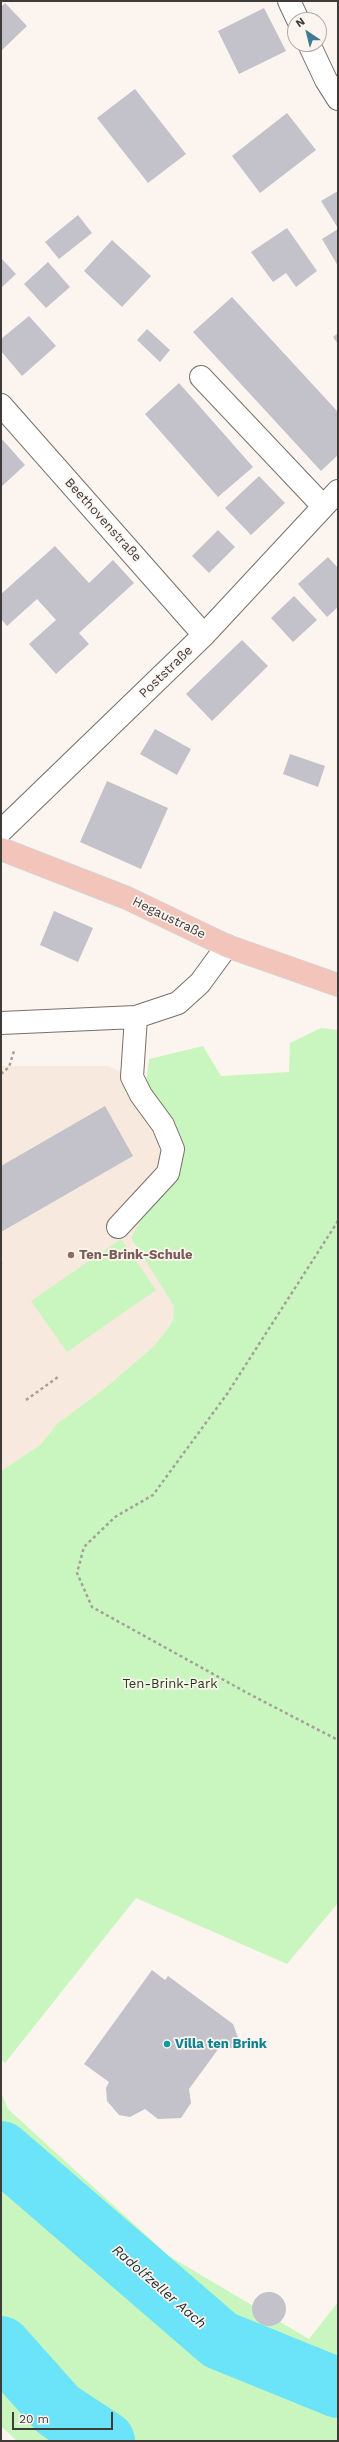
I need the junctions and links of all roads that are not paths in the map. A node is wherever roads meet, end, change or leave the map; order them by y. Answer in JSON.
{"nodes":[{"id":1,"x":289,"y":1,"type":"edge"},
{"id":2,"x":294,"y":12,"type":"edge"},
{"id":3,"x":313,"y":52,"type":"edge"},
{"id":4,"x":338,"y":99,"type":"edge"},
{"id":5,"x":201,"y":377,"type":"dead end"},
{"id":6,"x":1,"y":405,"type":"edge"},
{"id":7,"x":330,"y":498,"type":"edge"},
{"id":8,"x":204,"y":635,"type":"junction"},
{"id":9,"x":1,"y":831,"type":"edge"},
{"id":10,"x":1,"y":849,"type":"edge"},
{"id":11,"x":227,"y":946,"type":"junction"},
{"id":12,"x":338,"y":985,"type":"edge"},
{"id":13,"x":136,"y":1017,"type":"junction"},
{"id":14,"x":1,"y":1023,"type":"edge"},
{"id":15,"x":118,"y":1227,"type":"dead end"}],
"edges":[{"from":1,"to":2,"type":"street"},
{"from":3,"to":4,"type":"street"},
{"from":5,"to":7,"type":"street","name":"Poststraße"},
{"from":6,"to":8,"type":"street","name":"Beethovenstraße"},
{"from":7,"to":8,"type":"street","name":"Poststraße"},
{"from":8,"to":9,"type":"street","name":"Poststraße"},
{"from":10,"to":11,"type":"main road","name":"Hegaustraße"},
{"from":11,"to":12,"type":"main road","name":"Hegaustraße"},
{"from":11,"to":13,"type":"street"},
{"from":13,"to":14,"type":"street"},
{"from":13,"to":15,"type":"street"}]}
